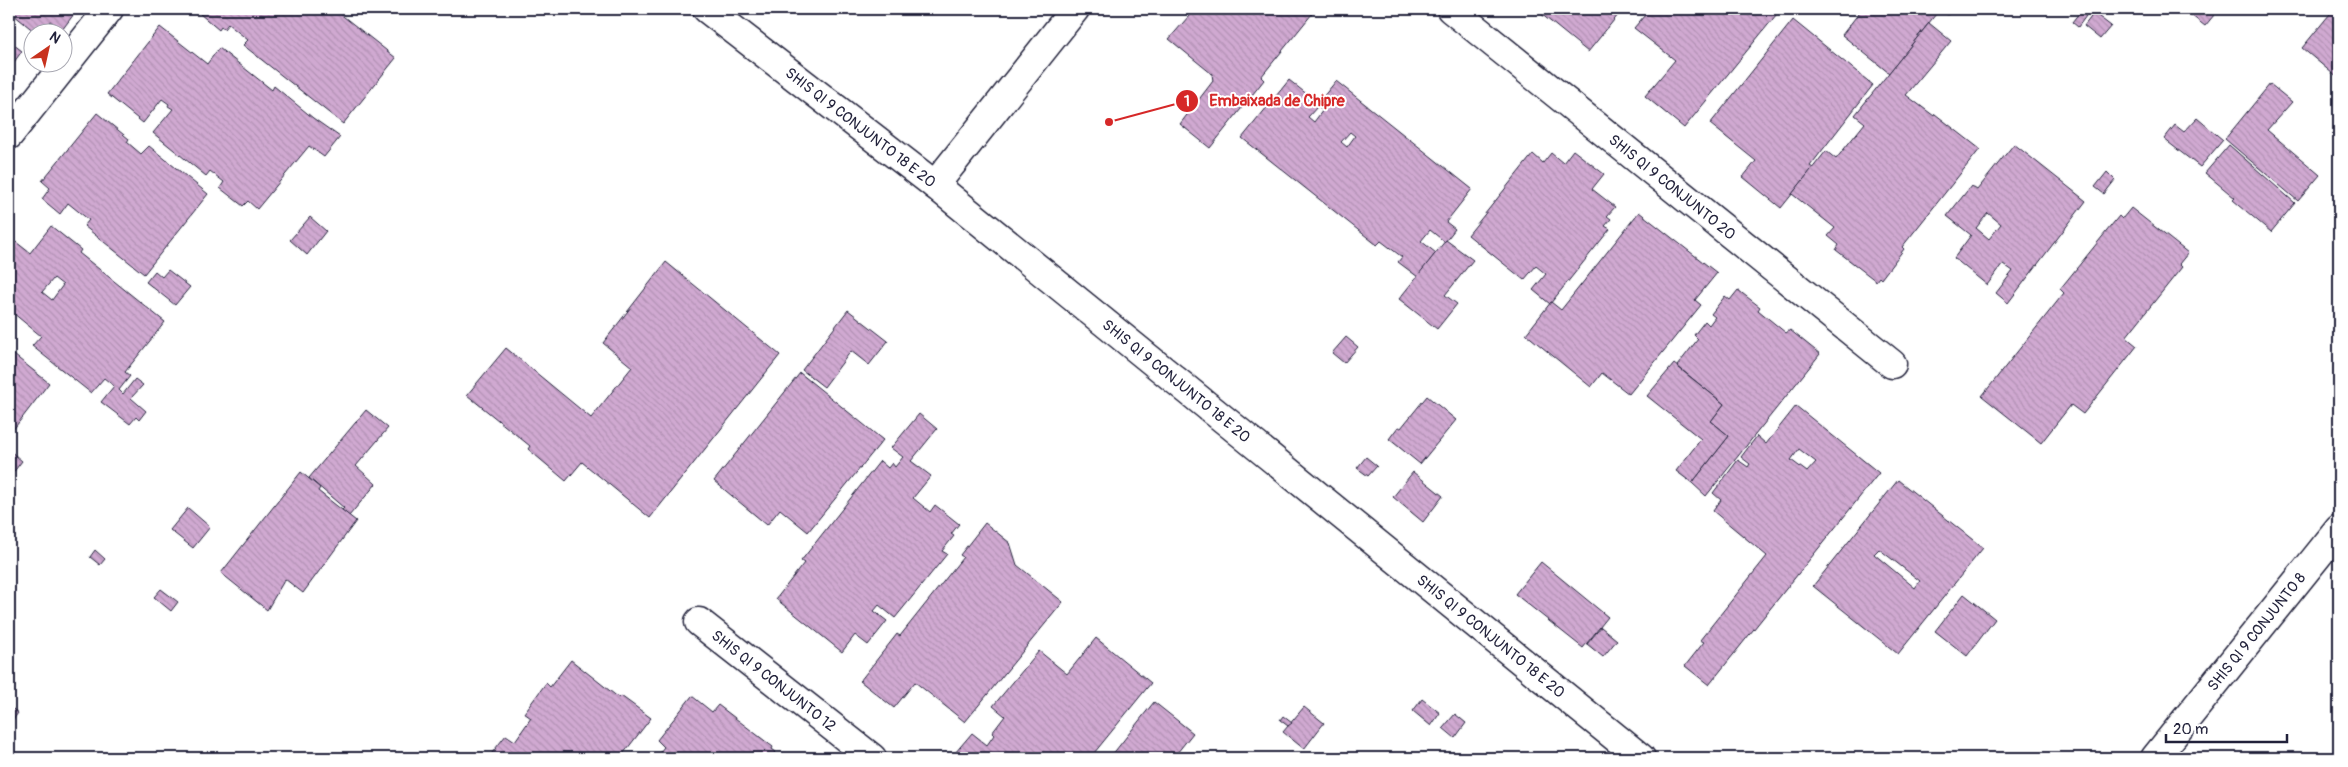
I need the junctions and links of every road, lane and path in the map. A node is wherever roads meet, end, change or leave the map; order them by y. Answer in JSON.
{"nodes":[{"id":1,"x":109,"y":9,"type":"edge"},
{"id":2,"x":707,"y":9,"type":"edge"},
{"id":3,"x":1075,"y":9,"type":"edge"},
{"id":4,"x":1451,"y":9,"type":"edge"},
{"id":5,"x":9,"y":135,"type":"edge"},
{"id":6,"x":935,"y":185,"type":"junction"},
{"id":7,"x":1892,"y":364,"type":"dead end"},
{"id":8,"x":2339,"y":529,"type":"edge"},
{"id":9,"x":699,"y":622,"type":"dead end"},
{"id":10,"x":872,"y":758,"type":"edge"},
{"id":11,"x":1641,"y":758,"type":"edge"},
{"id":12,"x":2155,"y":758,"type":"edge"}],
"edges":[{"from":1,"to":5,"type":"street"},
{"from":2,"to":6,"type":"street","name":"SHIS QI 9 CONJUNTO 18 E 20"},
{"from":3,"to":6,"type":"street"},
{"from":4,"to":7,"type":"street","name":"SHIS QI 9 CONJUNTO 20"},
{"from":6,"to":11,"type":"street","name":"SHIS QI 9 CONJUNTO 18 E 20"},
{"from":8,"to":12,"type":"street","name":"SHIS QI 9 CONJUNTO 8"},
{"from":9,"to":10,"type":"street","name":"SHIS QI 9 CONJUNTO 12"}]}
